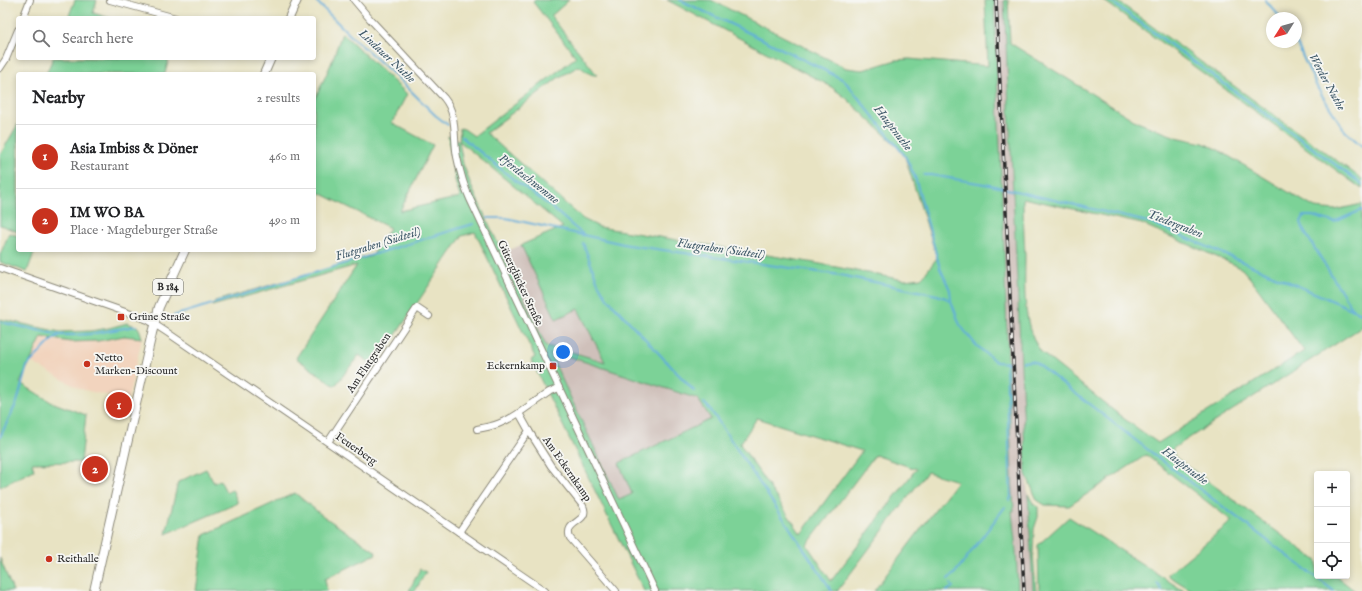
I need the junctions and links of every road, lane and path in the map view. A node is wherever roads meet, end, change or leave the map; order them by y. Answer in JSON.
{"nodes":[{"id":1,"x":30,"y":0,"type":"edge"},
{"id":2,"x":110,"y":0,"type":"edge"},
{"id":3,"x":297,"y":0,"type":"edge"},
{"id":4,"x":354,"y":0,"type":"edge"},
{"id":5,"x":24,"y":16,"type":"edge"},
{"id":6,"x":169,"y":16,"type":"edge"},
{"id":7,"x":290,"y":16,"type":"edge"},
{"id":8,"x":16,"y":35,"type":"edge"},
{"id":9,"x":270,"y":60,"type":"edge"},
{"id":10,"x":0,"y":68,"type":"edge"},
{"id":11,"x":265,"y":72,"type":"edge"},
{"id":12,"x":184,"y":252,"type":"edge"},
{"id":13,"x":0,"y":268,"type":"edge"},
{"id":14,"x":430,"y":316,"type":"dead end"},
{"id":15,"x":154,"y":325,"type":"junction"},
{"id":16,"x":558,"y":388,"type":"junction"},
{"id":17,"x":519,"y":413,"type":"junction"},
{"id":18,"x":477,"y":429,"type":"dead end"},
{"id":19,"x":529,"y":431,"type":"junction"},
{"id":20,"x":328,"y":442,"type":"junction"},
{"id":21,"x":459,"y":532,"type":"junction"},
{"id":22,"x":94,"y":591,"type":"edge"},
{"id":23,"x":545,"y":591,"type":"edge"},
{"id":24,"x":616,"y":591,"type":"edge"},
{"id":25,"x":655,"y":591,"type":"edge"}],
"edges":[{"from":1,"to":5,"type":"street"},
{"from":2,"to":6,"type":"street"},
{"from":3,"to":7,"type":"main road"},
{"from":4,"to":16,"type":"street","name":"Güterglücker Straße"},
{"from":8,"to":10,"type":"street"},
{"from":9,"to":11,"type":"main road"},
{"from":12,"to":15,"type":"main road","number":"B 184"},
{"from":13,"to":15,"type":"street"},
{"from":14,"to":20,"type":"street","name":"Am Flutgraben"},
{"from":15,"to":20,"type":"street","name":"Feuerberg"},
{"from":15,"to":22,"type":"main road","number":"B 184"},
{"from":16,"to":17,"type":"street"},
{"from":16,"to":25,"type":"street","name":"Güterglücker Straße"},
{"from":17,"to":18,"type":"street"},
{"from":17,"to":19,"type":"street","name":"Am Eckernkamp"},
{"from":19,"to":21,"type":"street","name":"Am Eckernkamp"},
{"from":19,"to":24,"type":"street","name":"Am Eckernkamp"},
{"from":20,"to":21,"type":"street","name":"Feuerberg"},
{"from":21,"to":23,"type":"street","name":"Feuerberg"}]}
